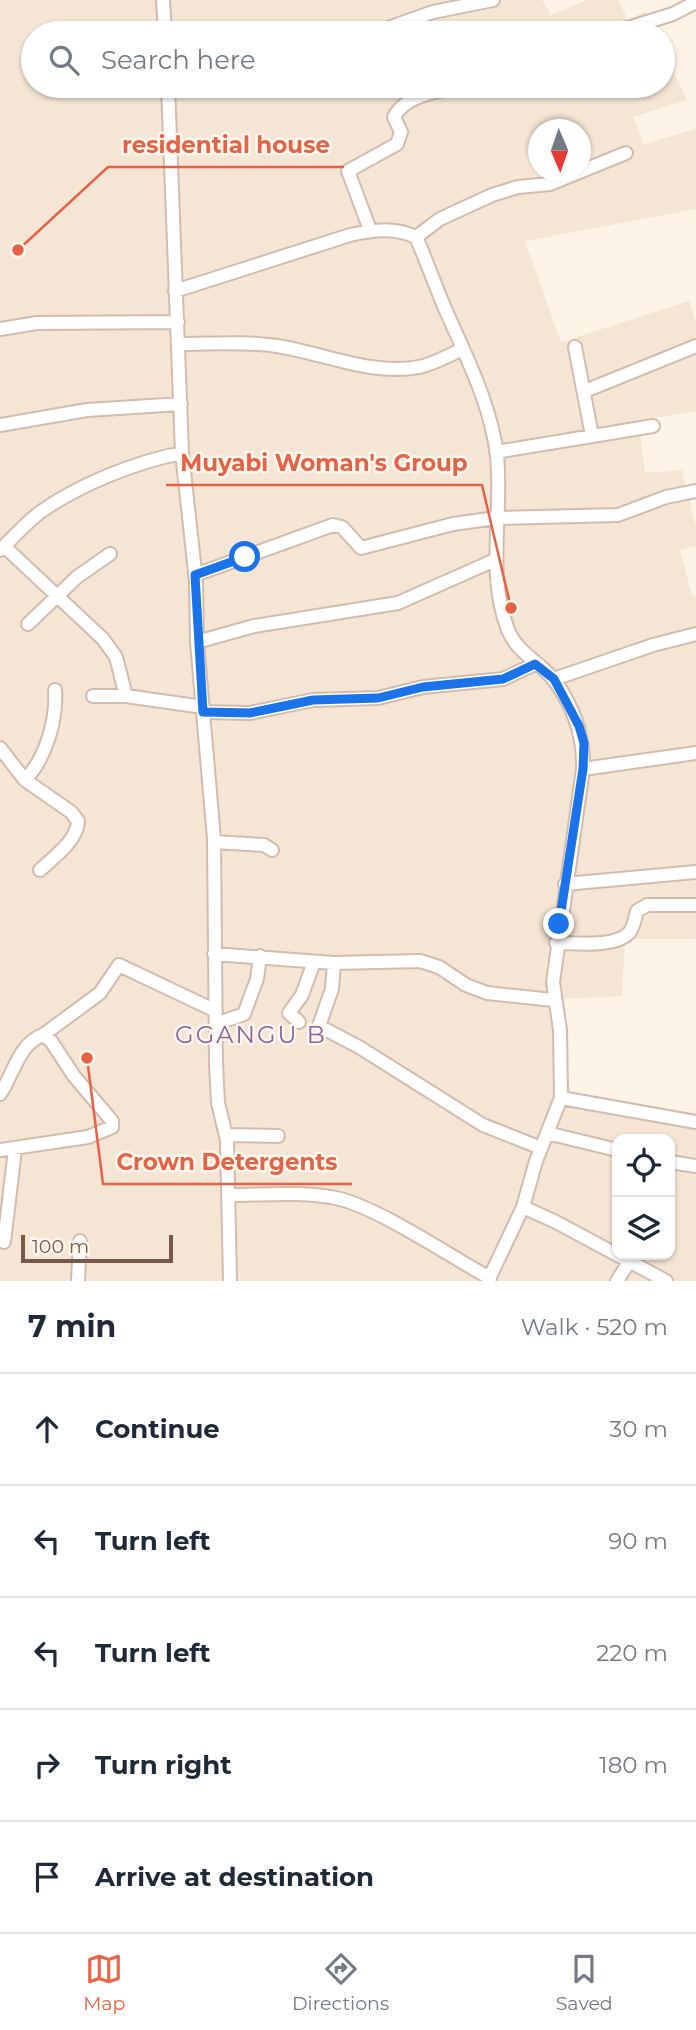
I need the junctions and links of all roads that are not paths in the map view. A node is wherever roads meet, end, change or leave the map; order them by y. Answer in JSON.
{"nodes":[{"id":1,"x":163,"y":0,"type":"edge"},
{"id":2,"x":493,"y":0,"type":"edge"},
{"id":3,"x":696,"y":2,"type":"edge"},
{"id":4,"x":164,"y":21,"type":"edge"},
{"id":5,"x":408,"y":21,"type":"edge"},
{"id":6,"x":651,"y":21,"type":"edge"},
{"id":7,"x":168,"y":98,"type":"edge"},
{"id":8,"x":419,"y":98,"type":"edge"},
{"id":9,"x":626,"y":153,"type":"dead end"},
{"id":10,"x":370,"y":230,"type":"junction"},
{"id":11,"x":415,"y":237,"type":"junction"},
{"id":12,"x":176,"y":291,"type":"junction"},
{"id":13,"x":178,"y":322,"type":"junction"},
{"id":14,"x":0,"y":329,"type":"edge"},
{"id":15,"x":180,"y":344,"type":"junction"},
{"id":16,"x":696,"y":346,"type":"edge"},
{"id":17,"x":575,"y":347,"type":"dead end"},
{"id":18,"x":463,"y":349,"type":"junction"},
{"id":19,"x":585,"y":391,"type":"junction"},
{"id":20,"x":181,"y":404,"type":"junction"},
{"id":21,"x":0,"y":425,"type":"edge"},
{"id":22,"x":653,"y":426,"type":"dead end"},
{"id":23,"x":592,"y":436,"type":"junction"},
{"id":24,"x":496,"y":452,"type":"junction"},
{"id":25,"x":183,"y":453,"type":"junction"},
{"id":26,"x":696,"y":491,"type":"edge"},
{"id":27,"x":496,"y":518,"type":"junction"},
{"id":28,"x":2,"y":548,"type":"edge"},
{"id":29,"x":110,"y":554,"type":"dead end"},
{"id":30,"x":495,"y":560,"type":"junction"},
{"id":31,"x":195,"y":575,"type":"junction"},
{"id":32,"x":59,"y":595,"type":"junction"},
{"id":33,"x":28,"y":624,"type":"dead end"},
{"id":34,"x":696,"y":634,"type":"edge"},
{"id":35,"x":197,"y":642,"type":"junction"},
{"id":36,"x":535,"y":664,"type":"junction"},
{"id":37,"x":554,"y":679,"type":"junction"},
{"id":38,"x":55,"y":690,"type":"dead end"},
{"id":39,"x":93,"y":696,"type":"dead end"},
{"id":40,"x":126,"y":696,"type":"junction"},
{"id":41,"x":203,"y":710,"type":"junction"},
{"id":42,"x":0,"y":748,"type":"edge"},
{"id":43,"x":696,"y":752,"type":"edge"},
{"id":44,"x":583,"y":769,"type":"junction"},
{"id":45,"x":25,"y":780,"type":"junction"},
{"id":46,"x":214,"y":842,"type":"junction"},
{"id":47,"x":271,"y":850,"type":"dead end"},
{"id":48,"x":40,"y":870,"type":"dead end"},
{"id":49,"x":696,"y":872,"type":"edge"},
{"id":50,"x":565,"y":884,"type":"junction"},
{"id":51,"x":696,"y":905,"type":"edge"},
{"id":52,"x":556,"y":943,"type":"junction"},
{"id":53,"x":214,"y":954,"type":"junction"},
{"id":54,"x":260,"y":956,"type":"junction"},
{"id":55,"x":314,"y":962,"type":"junction"},
{"id":56,"x":334,"y":963,"type":"junction"},
{"id":57,"x":554,"y":1000,"type":"junction"},
{"id":58,"x":216,"y":1017,"type":"junction"},
{"id":59,"x":299,"y":1022,"type":"dead end"},
{"id":60,"x":43,"y":1035,"type":"junction"},
{"id":61,"x":0,"y":1094,"type":"edge"},
{"id":62,"x":561,"y":1098,"type":"junction"},
{"id":63,"x":696,"y":1122,"type":"edge"},
{"id":64,"x":547,"y":1133,"type":"junction"},
{"id":65,"x":226,"y":1135,"type":"junction"},
{"id":66,"x":278,"y":1136,"type":"dead end"},
{"id":67,"x":541,"y":1148,"type":"junction"},
{"id":68,"x":612,"y":1149,"type":"edge"},
{"id":69,"x":0,"y":1150,"type":"edge"},
{"id":70,"x":15,"y":1150,"type":"junction"},
{"id":71,"x":675,"y":1163,"type":"edge"},
{"id":72,"x":696,"y":1166,"type":"edge"},
{"id":73,"x":228,"y":1195,"type":"junction"},
{"id":74,"x":523,"y":1207,"type":"junction"},
{"id":75,"x":80,"y":1241,"type":"dead end"},
{"id":76,"x":4,"y":1242,"type":"dead end"},
{"id":77,"x":629,"y":1262,"type":"junction"},
{"id":78,"x":489,"y":1280,"type":"edge"},
{"id":79,"x":78,"y":1281,"type":"edge"},
{"id":80,"x":230,"y":1281,"type":"edge"},
{"id":81,"x":617,"y":1281,"type":"edge"},
{"id":82,"x":666,"y":1281,"type":"edge"}],
"edges":[{"from":1,"to":4,"type":"street"},
{"from":2,"to":5,"type":"street"},
{"from":3,"to":6,"type":"street"},
{"from":7,"to":12,"type":"street"},
{"from":8,"to":10,"type":"street"},
{"from":9,"to":11,"type":"street"},
{"from":10,"to":11,"type":"street"},
{"from":10,"to":12,"type":"street"},
{"from":11,"to":18,"type":"street"},
{"from":12,"to":13,"type":"street"},
{"from":13,"to":14,"type":"street"},
{"from":13,"to":15,"type":"street"},
{"from":15,"to":18,"type":"street"},
{"from":15,"to":20,"type":"street"},
{"from":16,"to":19,"type":"street"},
{"from":17,"to":19,"type":"street"},
{"from":18,"to":24,"type":"street"},
{"from":19,"to":23,"type":"street"},
{"from":20,"to":21,"type":"street"},
{"from":20,"to":25,"type":"street"},
{"from":22,"to":23,"type":"street"},
{"from":23,"to":24,"type":"street"},
{"from":24,"to":27,"type":"street"},
{"from":25,"to":28,"type":"street"},
{"from":25,"to":31,"type":"street"},
{"from":26,"to":27,"type":"street"},
{"from":27,"to":30,"type":"street"},
{"from":27,"to":31,"type":"street"},
{"from":28,"to":32,"type":"street"},
{"from":29,"to":32,"type":"street"},
{"from":30,"to":35,"type":"street"},
{"from":30,"to":36,"type":"street"},
{"from":31,"to":35,"type":"street"},
{"from":32,"to":33,"type":"street"},
{"from":32,"to":40,"type":"street"},
{"from":34,"to":37,"type":"street"},
{"from":35,"to":41,"type":"street"},
{"from":36,"to":37,"type":"street"},
{"from":36,"to":41,"type":"street"},
{"from":37,"to":44,"type":"street"},
{"from":38,"to":45,"type":"street"},
{"from":39,"to":40,"type":"street"},
{"from":40,"to":41,"type":"street"},
{"from":41,"to":46,"type":"street"},
{"from":42,"to":45,"type":"street"},
{"from":43,"to":44,"type":"street"},
{"from":44,"to":50,"type":"street"},
{"from":45,"to":48,"type":"street"},
{"from":46,"to":47,"type":"street"},
{"from":46,"to":53,"type":"street"},
{"from":49,"to":50,"type":"street"},
{"from":50,"to":52,"type":"street"},
{"from":51,"to":52,"type":"street"},
{"from":52,"to":57,"type":"street"},
{"from":53,"to":54,"type":"street"},
{"from":53,"to":58,"type":"street"},
{"from":54,"to":55,"type":"street"},
{"from":54,"to":58,"type":"street"},
{"from":55,"to":56,"type":"street"},
{"from":55,"to":59,"type":"street"},
{"from":56,"to":57,"type":"street"},
{"from":56,"to":67,"type":"street"},
{"from":57,"to":62,"type":"street"},
{"from":58,"to":60,"type":"street"},
{"from":58,"to":65,"type":"street"},
{"from":60,"to":61,"type":"street"},
{"from":60,"to":70,"type":"street"},
{"from":62,"to":63,"type":"street"},
{"from":62,"to":64,"type":"street"},
{"from":64,"to":67,"type":"street"},
{"from":64,"to":68,"type":"street"},
{"from":65,"to":66,"type":"street"},
{"from":65,"to":73,"type":"street"},
{"from":67,"to":74,"type":"street"},
{"from":69,"to":70,"type":"street"},
{"from":70,"to":76,"type":"street"},
{"from":71,"to":72,"type":"street"},
{"from":73,"to":78,"type":"street"},
{"from":73,"to":80,"type":"street"},
{"from":74,"to":77,"type":"street"},
{"from":74,"to":78,"type":"street"},
{"from":75,"to":79,"type":"street"},
{"from":77,"to":81,"type":"street"},
{"from":77,"to":82,"type":"street"}]}
